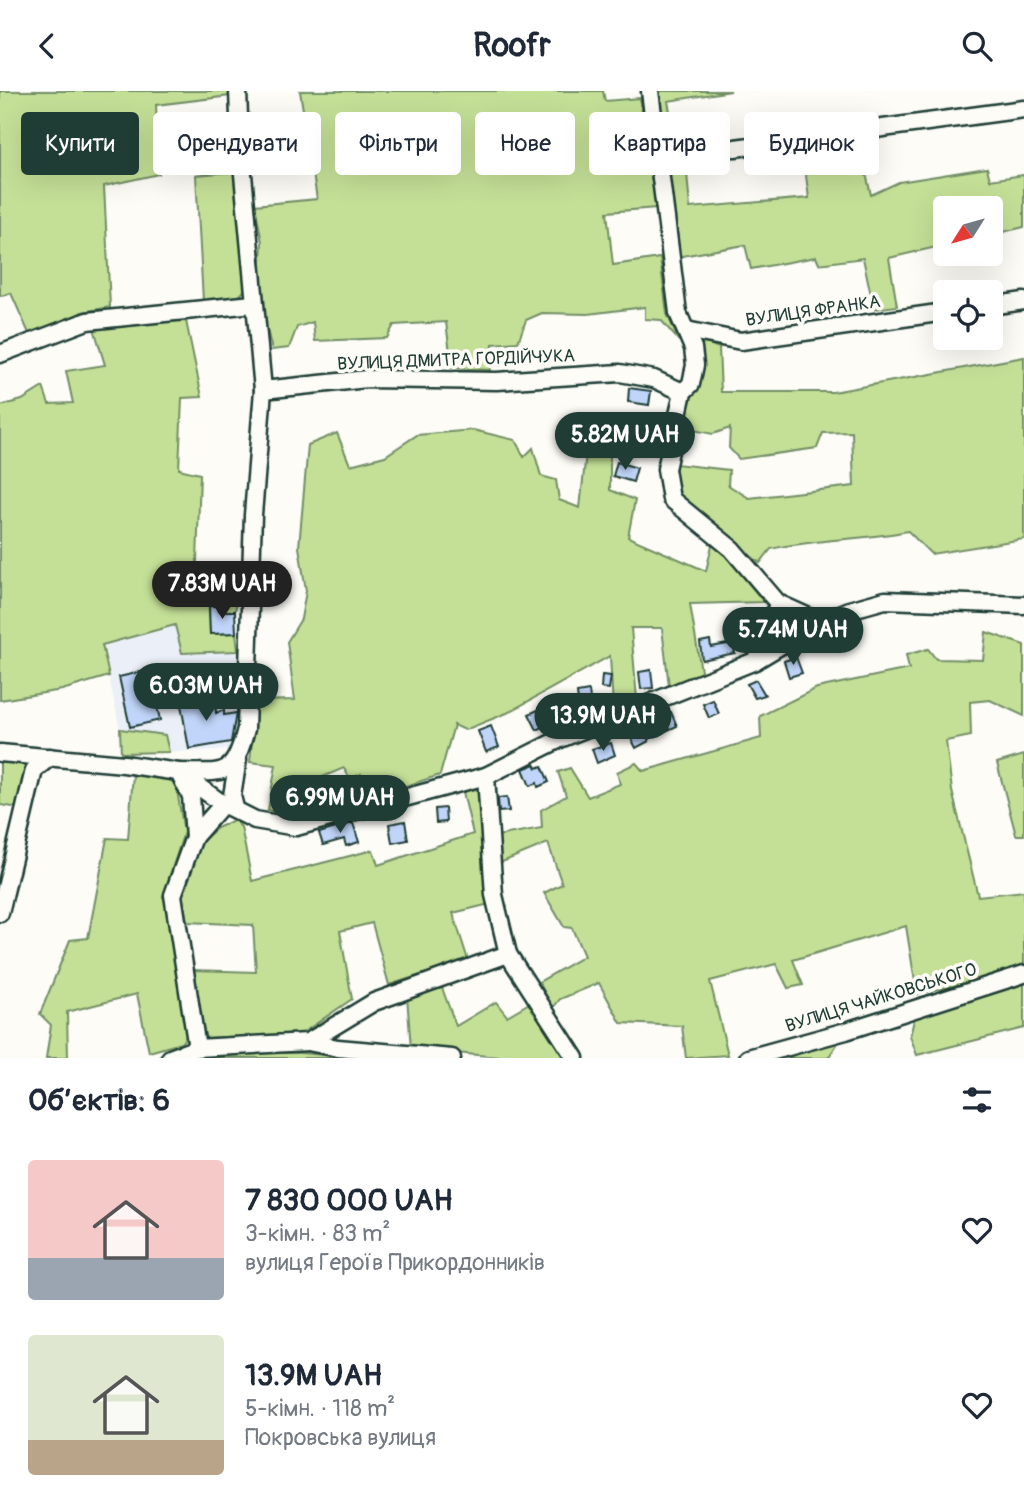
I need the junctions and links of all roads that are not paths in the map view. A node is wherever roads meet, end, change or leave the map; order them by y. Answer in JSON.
{"nodes":[{"id":1,"x":238,"y":91,"type":"edge"},
{"id":2,"x":650,"y":91,"type":"edge"},
{"id":3,"x":1024,"y":109,"type":"edge"},
{"id":4,"x":652,"y":112,"type":"edge"},
{"id":5,"x":730,"y":148,"type":"edge"},
{"id":6,"x":660,"y":175,"type":"edge"},
{"id":7,"x":1024,"y":301,"type":"edge"},
{"id":8,"x":253,"y":304,"type":"junction"},
{"id":9,"x":1003,"y":304,"type":"edge"},
{"id":10,"x":933,"y":314,"type":"edge"},
{"id":11,"x":686,"y":330,"type":"junction"},
{"id":12,"x":0,"y":355,"type":"edge"},
{"id":13,"x":263,"y":390,"type":"junction"},
{"id":14,"x":683,"y":392,"type":"junction"},
{"id":15,"x":778,"y":603,"type":"junction"},
{"id":16,"x":1024,"y":605,"type":"edge"},
{"id":17,"x":820,"y":622,"type":"junction"},
{"id":18,"x":755,"y":661,"type":"junction"},
{"id":19,"x":0,"y":754,"type":"edge"},
{"id":20,"x":51,"y":757,"type":"junction"},
{"id":21,"x":238,"y":759,"type":"junction"},
{"id":22,"x":178,"y":772,"type":"junction"},
{"id":23,"x":486,"y":776,"type":"junction"},
{"id":24,"x":229,"y":806,"type":"junction"},
{"id":25,"x":194,"y":837,"type":"junction"},
{"id":26,"x":0,"y":913,"type":"edge"},
{"id":27,"x":508,"y":954,"type":"junction"},
{"id":28,"x":1024,"y":974,"type":"edge"},
{"id":29,"x":309,"y":1041,"type":"junction"},
{"id":30,"x":197,"y":1048,"type":"junction"},
{"id":31,"x":170,"y":1058,"type":"edge"},
{"id":32,"x":452,"y":1058,"type":"edge"},
{"id":33,"x":575,"y":1058,"type":"edge"},
{"id":34,"x":748,"y":1058,"type":"edge"}],
"edges":[{"from":1,"to":8,"type":"street"},
{"from":2,"to":4,"type":"street"},
{"from":3,"to":5,"type":"street"},
{"from":6,"to":11,"type":"street"},
{"from":7,"to":9,"type":"street"},
{"from":8,"to":12,"type":"street"},
{"from":8,"to":13,"type":"street"},
{"from":10,"to":11,"type":"street","name":"ВУЛИЦЯ ФРАНКА"},
{"from":11,"to":14,"type":"street"},
{"from":13,"to":14,"type":"street","name":"ВУЛИЦЯ ДМИТРА ГОРДІЙЧУКА"},
{"from":13,"to":21,"type":"street"},
{"from":14,"to":15,"type":"street"},
{"from":15,"to":17,"type":"street"},
{"from":15,"to":18,"type":"street"},
{"from":16,"to":17,"type":"street"},
{"from":17,"to":18,"type":"street"},
{"from":18,"to":23,"type":"street"},
{"from":19,"to":20,"type":"street"},
{"from":20,"to":22,"type":"street"},
{"from":20,"to":26,"type":"street"},
{"from":21,"to":22,"type":"street"},
{"from":21,"to":24,"type":"street"},
{"from":22,"to":24,"type":"street"},
{"from":22,"to":25,"type":"street"},
{"from":23,"to":24,"type":"street"},
{"from":23,"to":27,"type":"street"},
{"from":24,"to":25,"type":"street"},
{"from":25,"to":30,"type":"street"},
{"from":27,"to":29,"type":"street"},
{"from":27,"to":33,"type":"street"},
{"from":28,"to":34,"type":"street","name":"ВУЛИЦЯ ЧАЙКОВСЬКОГО"},
{"from":29,"to":30,"type":"street"},
{"from":29,"to":32,"type":"street"},
{"from":30,"to":31,"type":"street"}]}
